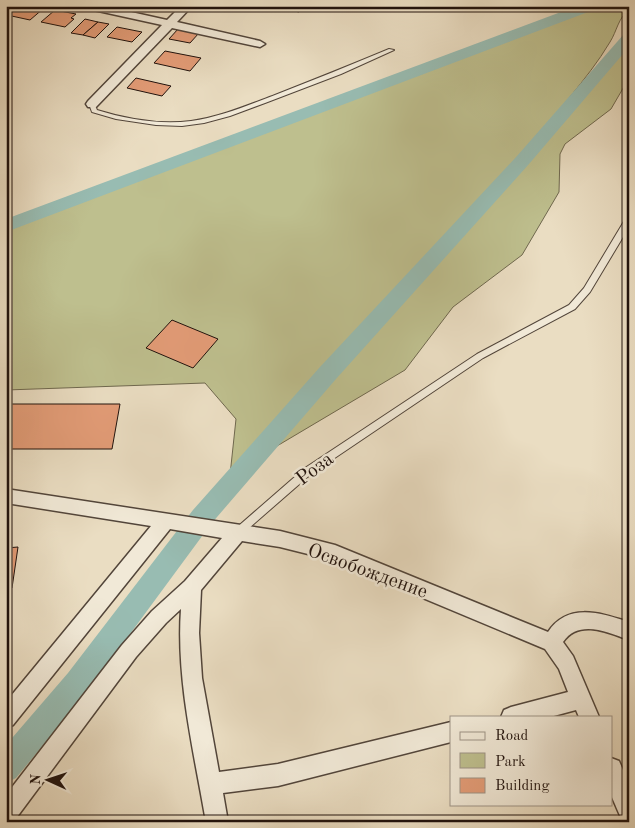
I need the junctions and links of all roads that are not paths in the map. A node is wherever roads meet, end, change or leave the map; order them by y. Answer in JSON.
{"nodes":[{"id":1,"x":89,"y":6,"type":"edge"},
{"id":2,"x":187,"y":6,"type":"edge"},
{"id":3,"x":170,"y":23,"type":"junction"},
{"id":4,"x":260,"y":44,"type":"dead end"},
{"id":5,"x":391,"y":50,"type":"dead end"},
{"id":6,"x":92,"y":104,"type":"joint"},
{"id":7,"x":629,"y":220,"type":"edge"},
{"id":8,"x":6,"y":496,"type":"edge"},
{"id":9,"x":165,"y":522,"type":"junction"},
{"id":10,"x":238,"y":532,"type":"junction"},
{"id":11,"x":192,"y":587,"type":"junction"},
{"id":12,"x":629,"y":631,"type":"edge"},
{"id":13,"x":552,"y":643,"type":"junction"},
{"id":14,"x":585,"y":708,"type":"edge"},
{"id":15,"x":519,"y":716,"type":"edge"},
{"id":16,"x":6,"y":718,"type":"edge"},
{"id":17,"x":450,"y":732,"type":"edge"},
{"id":18,"x":612,"y":771,"type":"edge"},
{"id":19,"x":210,"y":784,"type":"junction"},
{"id":20,"x":629,"y":810,"type":"edge"},
{"id":21,"x":6,"y":813,"type":"edge"},
{"id":22,"x":217,"y":822,"type":"edge"}],
"edges":[{"from":1,"to":3,"type":"street"},
{"from":2,"to":3,"type":"street"},
{"from":3,"to":4,"type":"street"},
{"from":3,"to":6,"type":"street"},
{"from":5,"to":6,"type":"lane"},
{"from":7,"to":10,"type":"lane","name":"Роза"},
{"from":8,"to":9,"type":"street","name":"Освобождение"},
{"from":9,"to":10,"type":"street","name":"Освобождение"},
{"from":9,"to":16,"type":"street"},
{"from":10,"to":11,"type":"street","name":"Роза"},
{"from":10,"to":13,"type":"street","name":"Освобождение"},
{"from":11,"to":19,"type":"street"},
{"from":11,"to":21,"type":"street","name":"Роза"},
{"from":12,"to":13,"type":"street"},
{"from":13,"to":14,"type":"street"},
{"from":14,"to":15,"type":"street"},
{"from":17,"to":19,"type":"street"},
{"from":18,"to":20,"type":"street"},
{"from":19,"to":22,"type":"street"}]}
